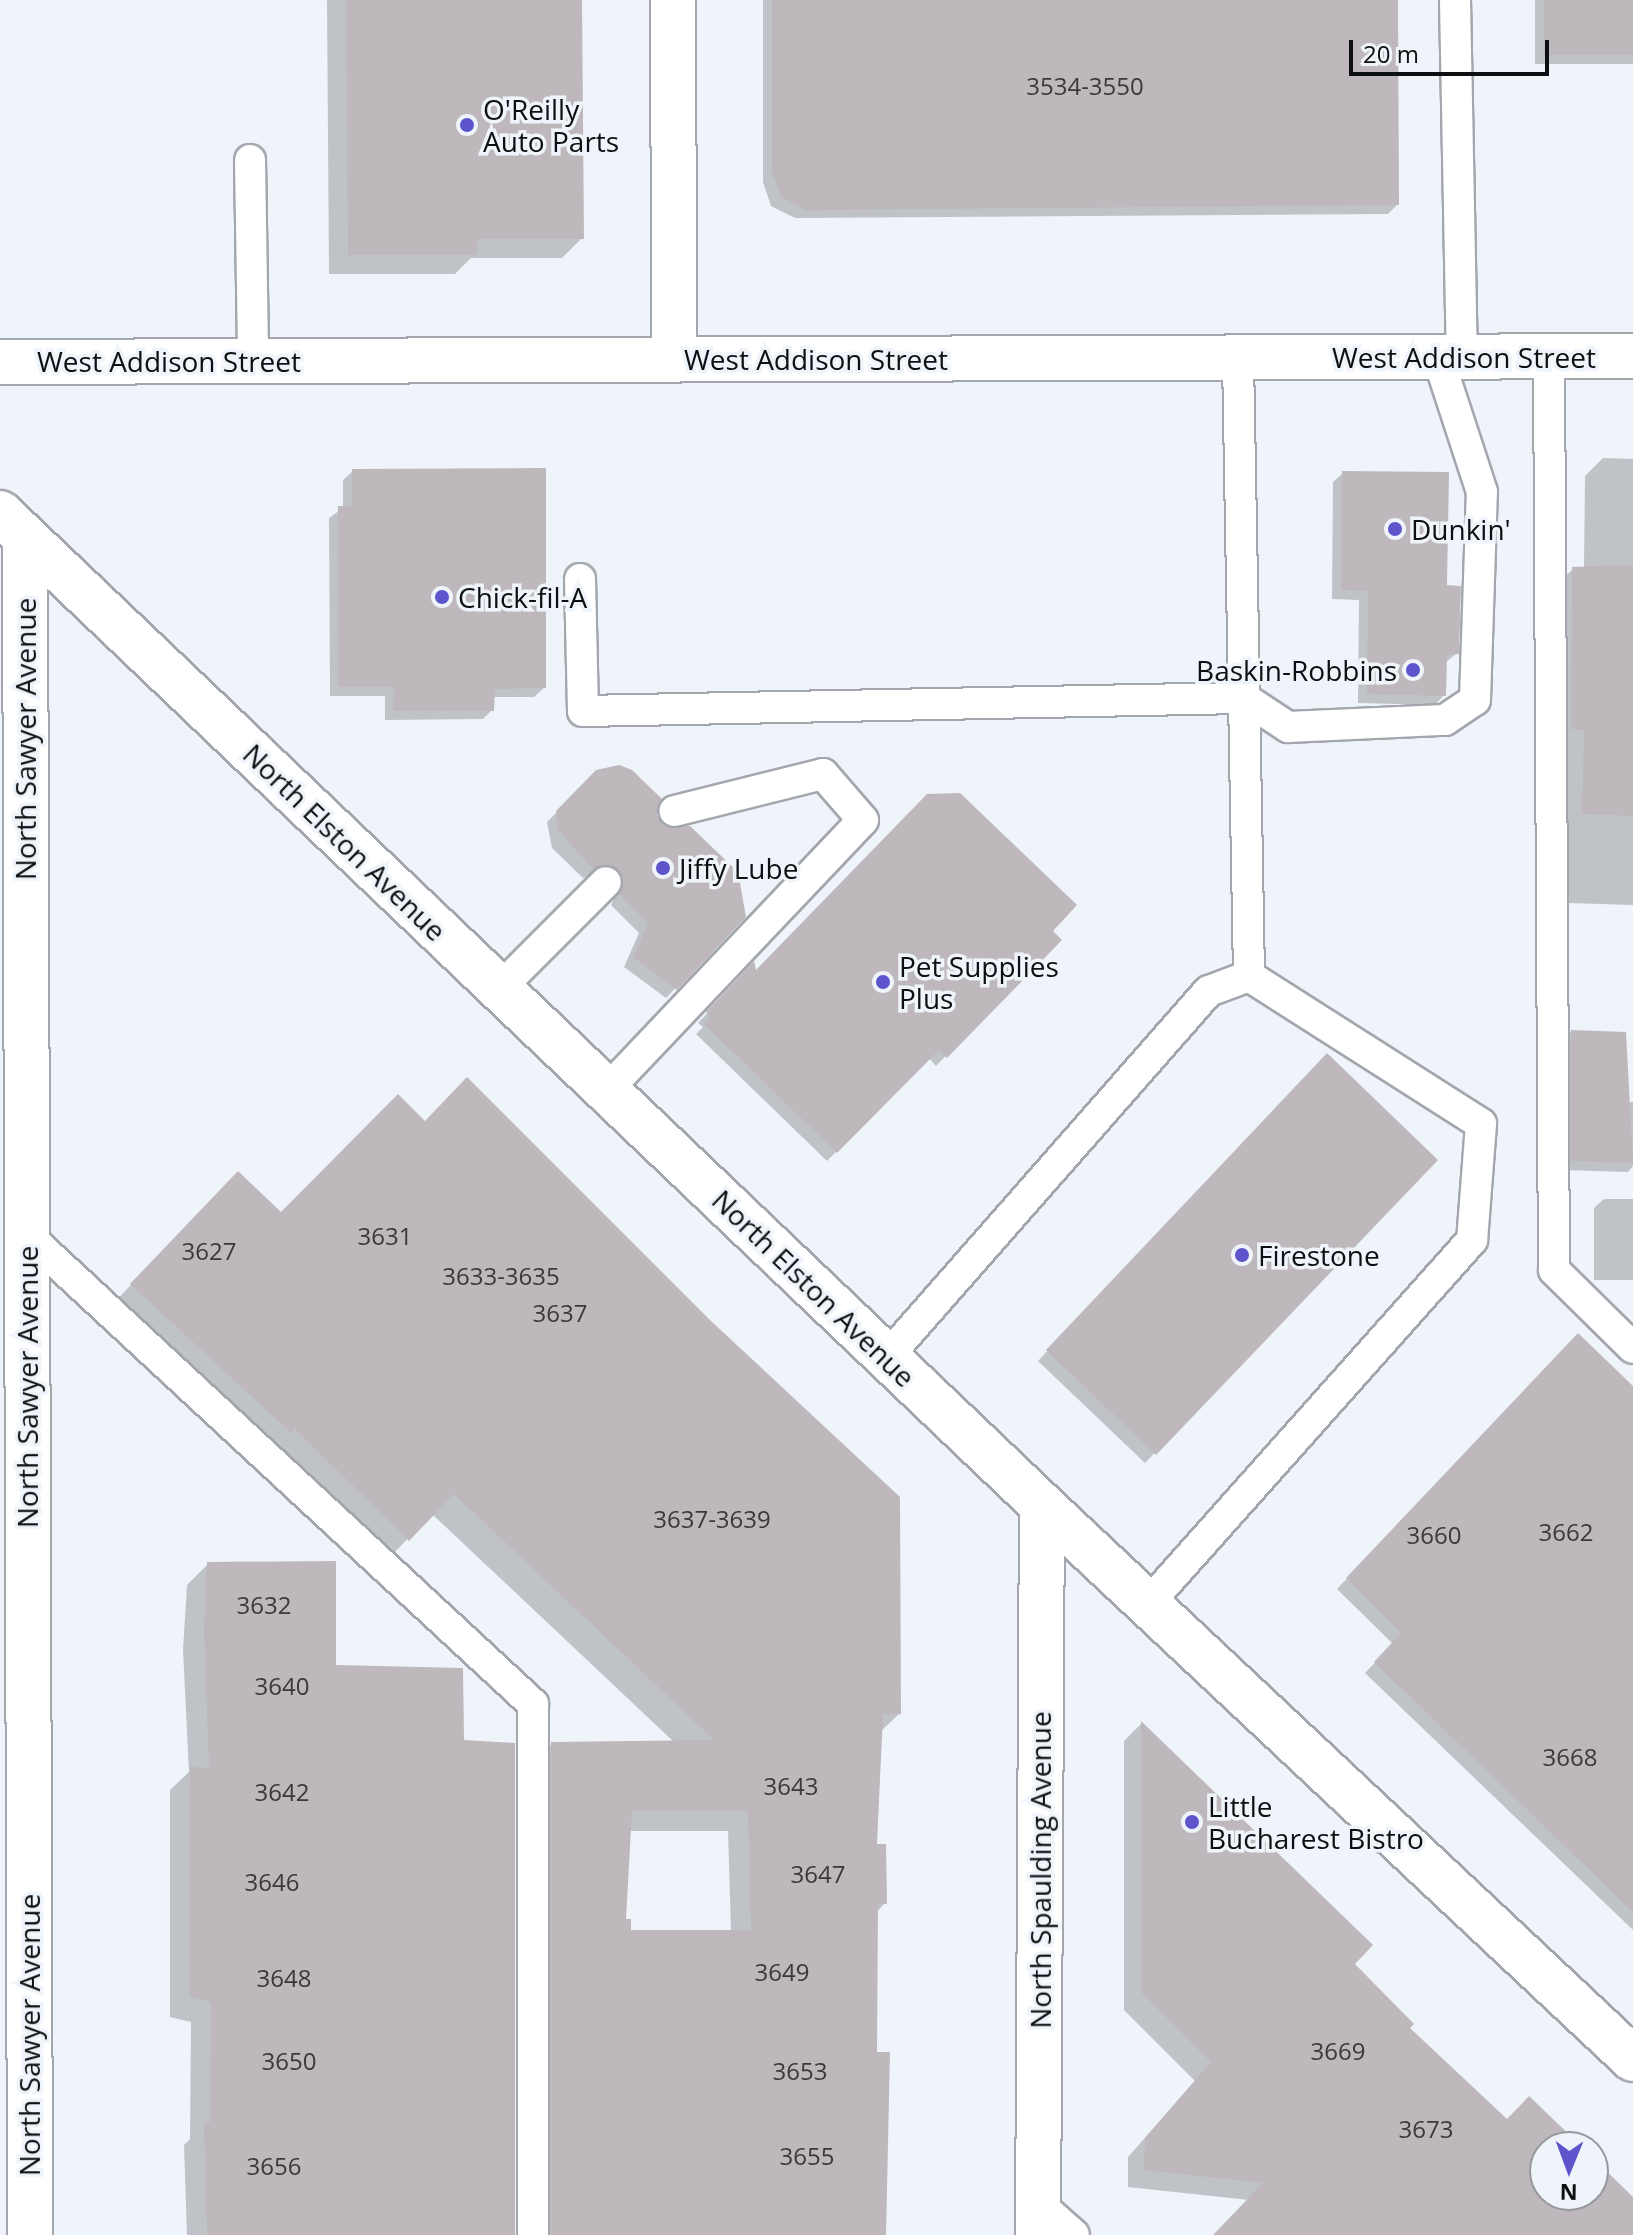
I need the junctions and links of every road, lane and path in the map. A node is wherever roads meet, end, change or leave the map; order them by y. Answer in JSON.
{"nodes":[{"id":1,"x":673,"y":0,"type":"edge"},
{"id":2,"x":1455,"y":0,"type":"edge"},
{"id":3,"x":250,"y":160,"type":"dead end"},
{"id":4,"x":1633,"y":356,"type":"edge"},
{"id":5,"x":1450,"y":357,"type":"junction"},
{"id":6,"x":1549,"y":357,"type":"junction"},
{"id":7,"x":1238,"y":358,"type":"junction"},
{"id":8,"x":674,"y":359,"type":"junction"},
{"id":9,"x":0,"y":362,"type":"edge"},
{"id":10,"x":253,"y":362,"type":"junction"},
{"id":11,"x":12,"y":526,"type":"edge"},
{"id":12,"x":580,"y":579,"type":"dead end"},
{"id":13,"x":1244,"y":698,"type":"junction"},
{"id":14,"x":675,"y":811,"type":"dead end"},
{"id":15,"x":13,"y":870,"type":"edge"},
{"id":16,"x":606,"y":882,"type":"dead end"},
{"id":17,"x":1249,"y":976,"type":"junction"},
{"id":18,"x":499,"y":989,"type":"junction"},
{"id":19,"x":606,"y":1091,"type":"junction"},
{"id":20,"x":27,"y":1235,"type":"junction"},
{"id":21,"x":1633,"y":1348,"type":"edge"},
{"id":22,"x":887,"y":1357,"type":"junction"},
{"id":23,"x":1042,"y":1505,"type":"junction"},
{"id":24,"x":1147,"y":1605,"type":"junction"},
{"id":25,"x":1633,"y":2059,"type":"edge"},
{"id":26,"x":1038,"y":2219,"type":"edge"},
{"id":27,"x":30,"y":2235,"type":"edge"},
{"id":28,"x":533,"y":2235,"type":"edge"},
{"id":29,"x":1074,"y":2235,"type":"edge"}],
"edges":[{"from":1,"to":8,"type":"main road"},
{"from":2,"to":5,"type":"lane"},
{"from":3,"to":10,"type":"lane"},
{"from":4,"to":6,"type":"main road","name":"West Addison Street"},
{"from":5,"to":6,"type":"main road","name":"West Addison Street"},
{"from":5,"to":7,"type":"main road","name":"West Addison Street"},
{"from":5,"to":13,"type":"lane"},
{"from":6,"to":21,"type":"lane"},
{"from":7,"to":8,"type":"main road","name":"West Addison Street"},
{"from":7,"to":13,"type":"lane"},
{"from":8,"to":10,"type":"main road","name":"West Addison Street"},
{"from":9,"to":10,"type":"main road","name":"West Addison Street"},
{"from":11,"to":15,"type":"main road","name":"North Sawyer Avenue"},
{"from":11,"to":18,"type":"main road","name":"North Elston Avenue"},
{"from":12,"to":13,"type":"lane"},
{"from":13,"to":17,"type":"lane"},
{"from":14,"to":19,"type":"lane"},
{"from":15,"to":20,"type":"main road","name":"North Sawyer Avenue"},
{"from":16,"to":18,"type":"lane"},
{"from":17,"to":22,"type":"lane"},
{"from":17,"to":24,"type":"lane"},
{"from":18,"to":19,"type":"main road","name":"North Elston Avenue"},
{"from":19,"to":22,"type":"main road","name":"North Elston Avenue"},
{"from":20,"to":27,"type":"main road","name":"North Sawyer Avenue"},
{"from":20,"to":28,"type":"lane"},
{"from":22,"to":23,"type":"main road","name":"North Elston Avenue"},
{"from":23,"to":24,"type":"main road","name":"North Elston Avenue"},
{"from":23,"to":26,"type":"main road","name":"North Spaulding Avenue"},
{"from":24,"to":25,"type":"main road","name":"North Elston Avenue"},
{"from":26,"to":29,"type":"lane"}]}
